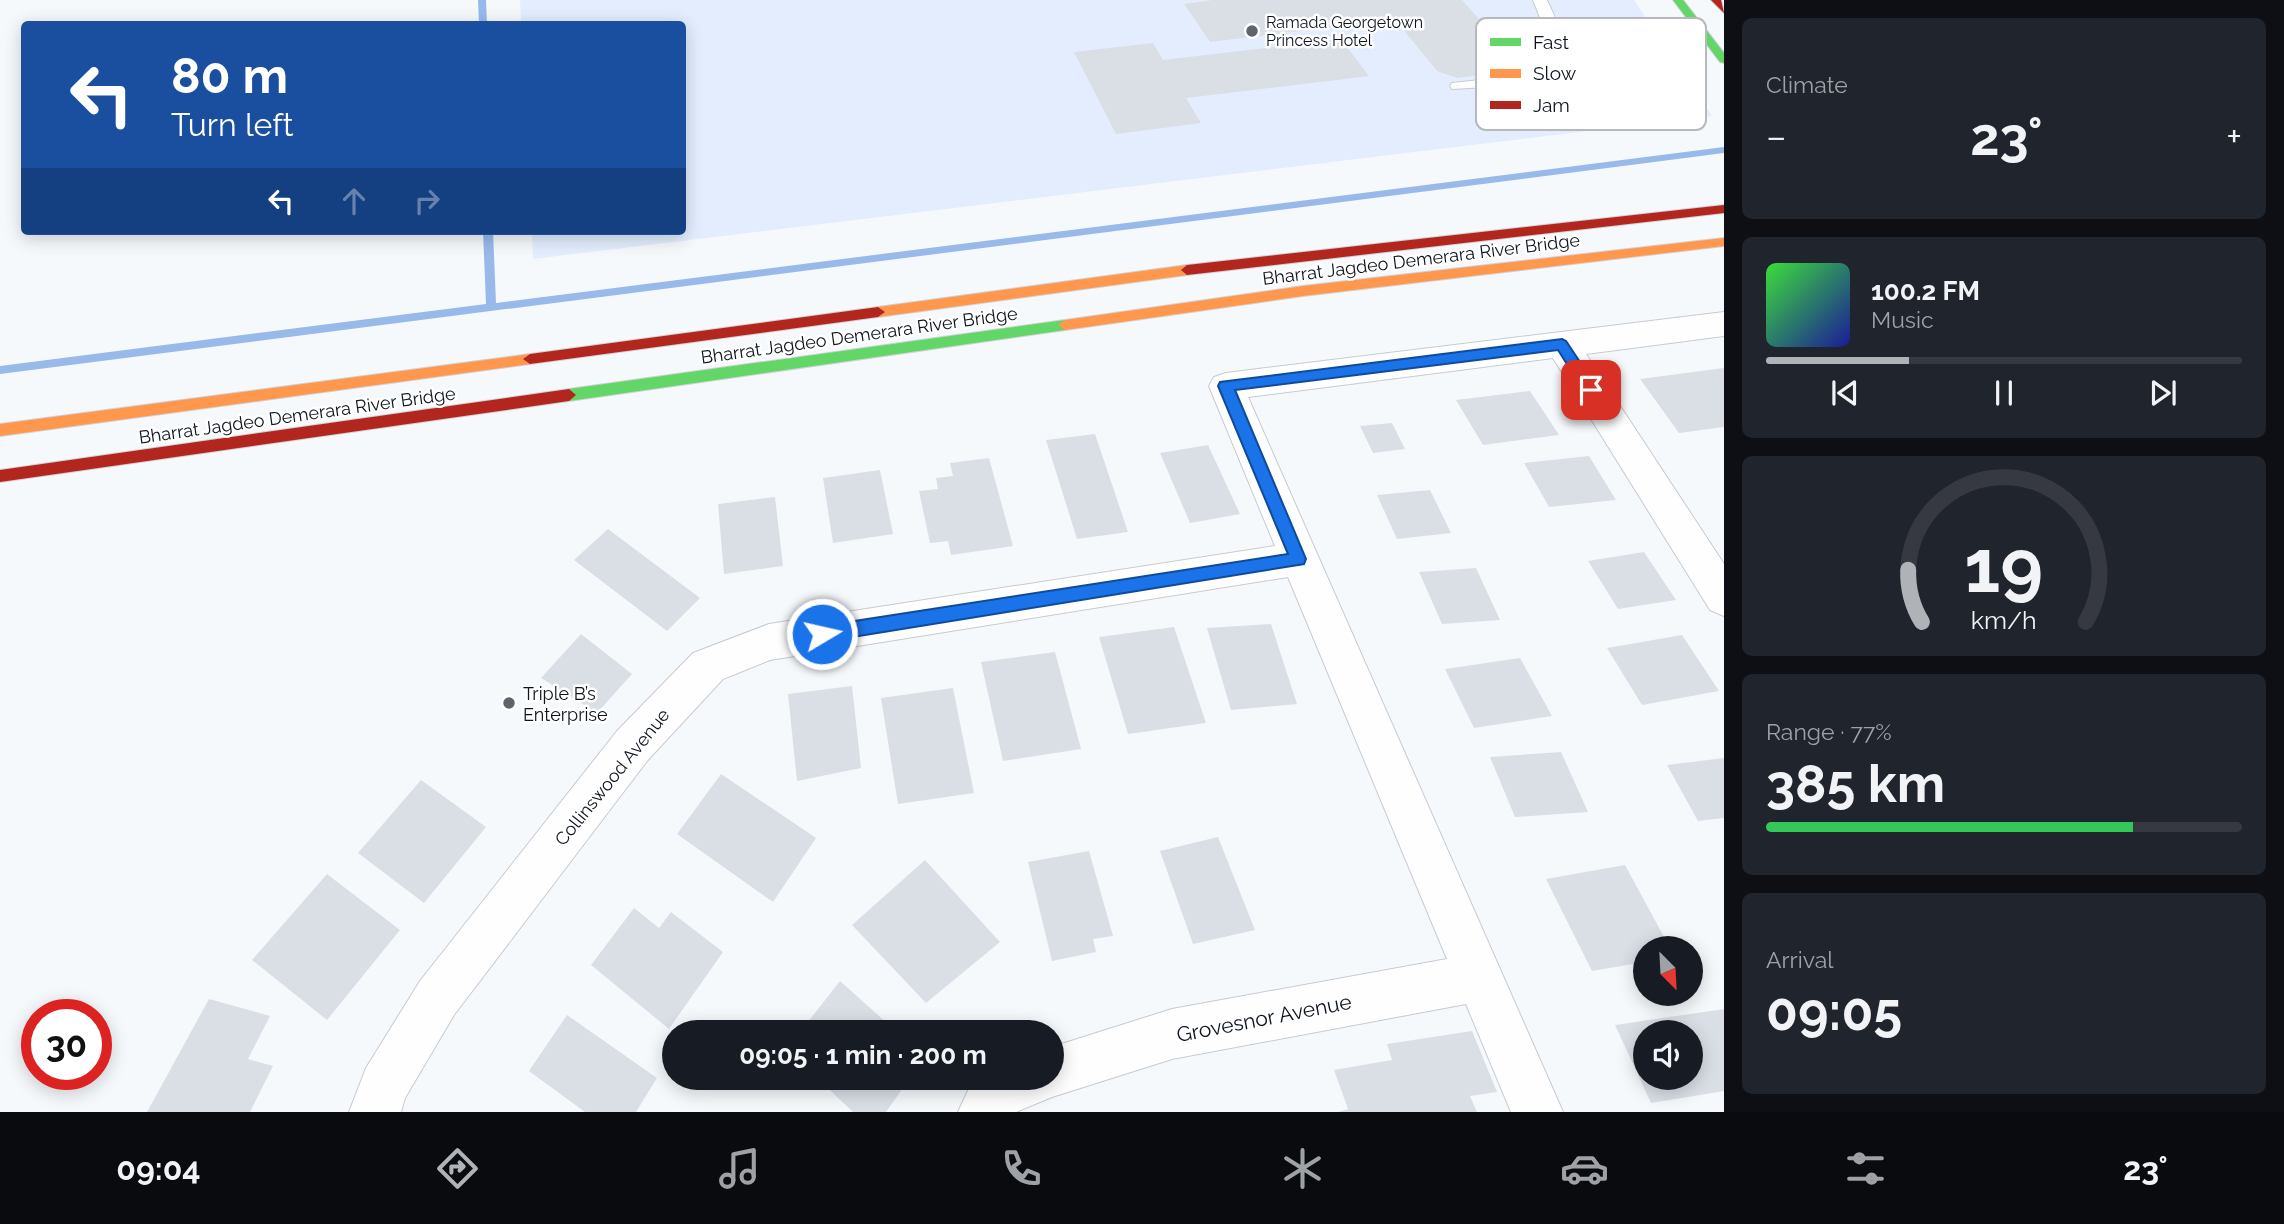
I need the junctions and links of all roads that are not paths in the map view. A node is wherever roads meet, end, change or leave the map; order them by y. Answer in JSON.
{"nodes":[{"id":1,"x":1540,"y":0,"type":"edge"},
{"id":2,"x":1678,"y":0,"type":"edge"},
{"id":3,"x":1716,"y":0,"type":"edge"},
{"id":4,"x":1724,"y":10,"type":"edge"},
{"id":5,"x":1548,"y":18,"type":"edge"},
{"id":6,"x":1692,"y":18,"type":"edge"},
{"id":7,"x":1706,"y":37,"type":"edge"},
{"id":8,"x":1724,"y":60,"type":"edge"},
{"id":9,"x":1476,"y":84,"type":"edge"},
{"id":10,"x":1457,"y":86,"type":"dead end"},
{"id":11,"x":1724,"y":209,"type":"edge"},
{"id":12,"x":1724,"y":242,"type":"edge"},
{"id":13,"x":1724,"y":324,"type":"edge"},
{"id":14,"x":1562,"y":344,"type":"junction"},
{"id":15,"x":0,"y":430,"type":"edge"},
{"id":16,"x":0,"y":476,"type":"edge"},
{"id":17,"x":1298,"y":559,"type":"junction"},
{"id":18,"x":1724,"y":598,"type":"edge"},
{"id":19,"x":1479,"y":977,"type":"junction"},
{"id":20,"x":1064,"y":1068,"type":"edge"},
{"id":21,"x":1007,"y":1090,"type":"edge"},
{"id":22,"x":375,"y":1112,"type":"edge"},
{"id":23,"x":984,"y":1112,"type":"edge"},
{"id":24,"x":1537,"y":1112,"type":"edge"}],
"edges":[{"from":1,"to":5,"type":"lane"},
{"from":2,"to":6,"type":"main road"},
{"from":3,"to":4,"type":"main road"},
{"from":7,"to":8,"type":"main road"},
{"from":9,"to":10,"type":"lane"},
{"from":11,"to":15,"type":"main road","name":"Bharrat Jagdeo Demerara River Bridge"},
{"from":12,"to":16,"type":"main road","name":"Bharrat Jagdeo Demerara River Bridge"},
{"from":13,"to":14,"type":"street"},
{"from":14,"to":17,"type":"street"},
{"from":14,"to":18,"type":"street"},
{"from":17,"to":19,"type":"street"},
{"from":17,"to":22,"type":"street","name":"Collinswood Avenue"},
{"from":19,"to":20,"type":"street","name":"Grovesnor Avenue"},
{"from":19,"to":24,"type":"street"},
{"from":21,"to":23,"type":"street"}]}
